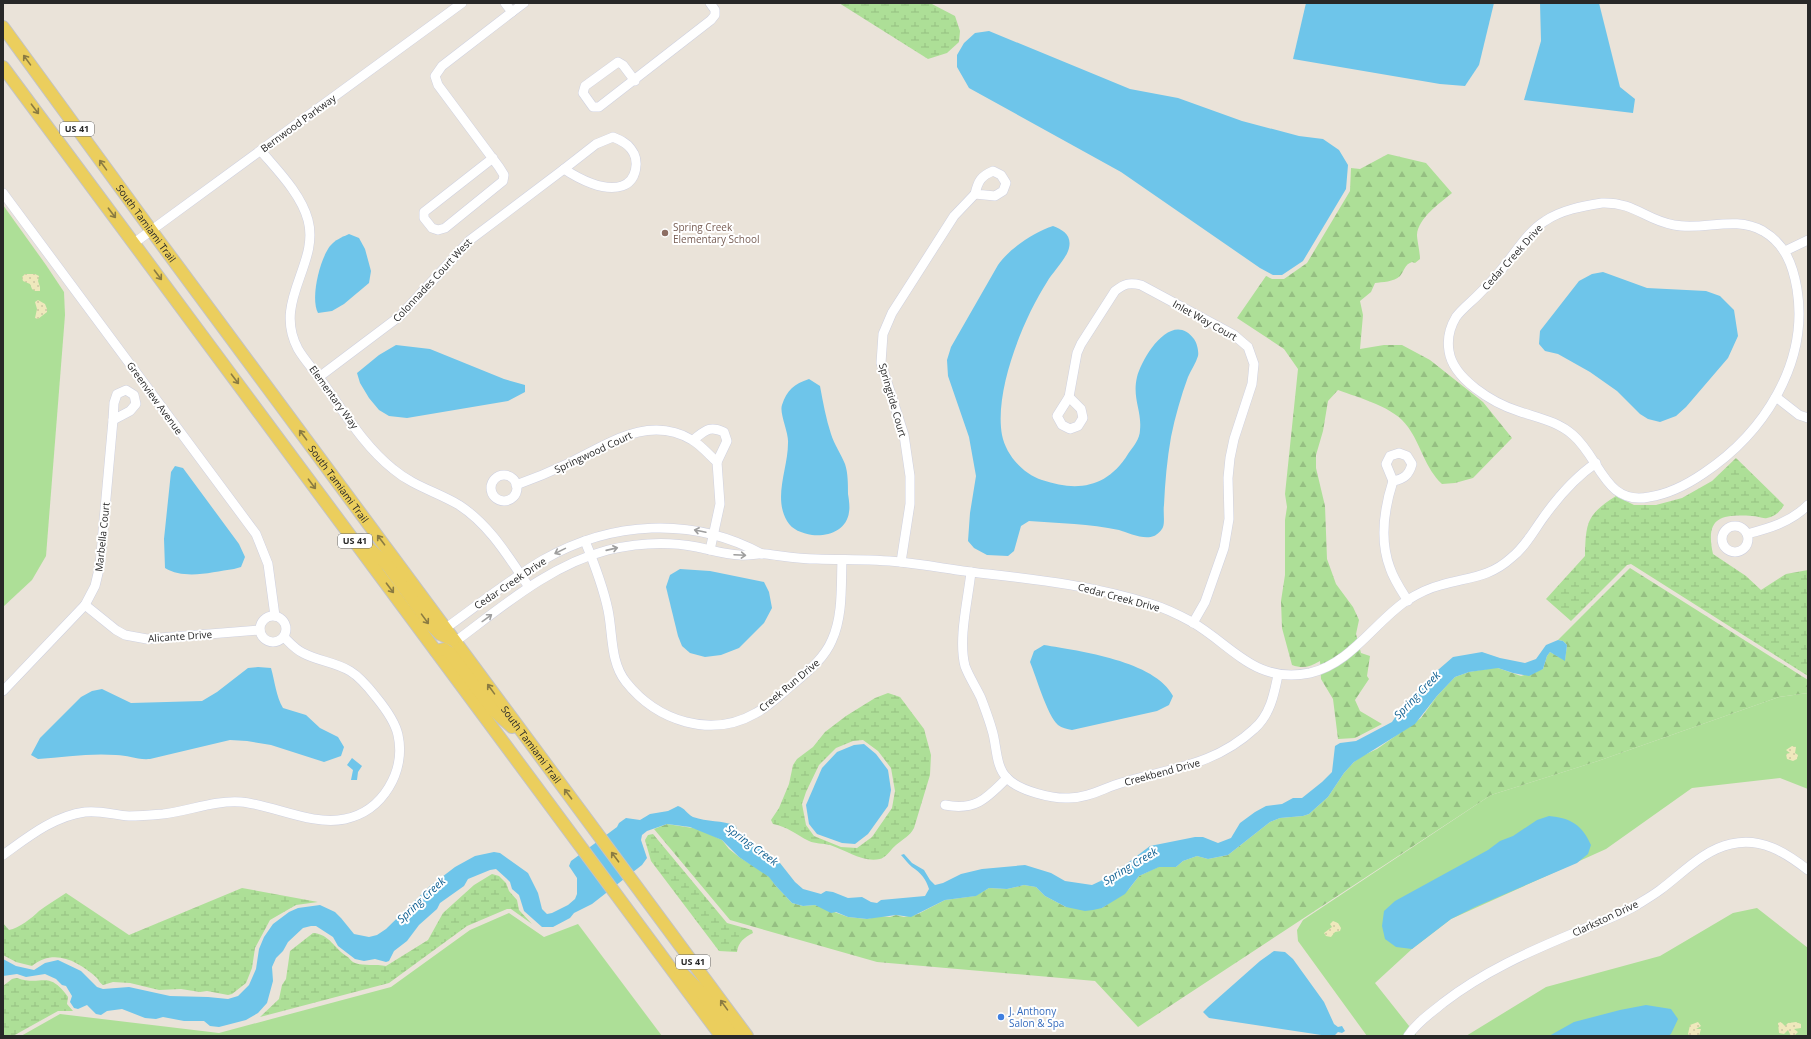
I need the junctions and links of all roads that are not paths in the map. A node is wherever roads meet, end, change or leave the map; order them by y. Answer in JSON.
{"nodes":[{"id":1,"x":462,"y":3,"type":"edge"},
{"id":2,"x":505,"y":3,"type":"edge"},
{"id":3,"x":524,"y":3,"type":"edge"},
{"id":4,"x":710,"y":3,"type":"edge"},
{"id":5,"x":512,"y":12,"type":"junction"},
{"id":6,"x":3,"y":27,"type":"edge"},
{"id":7,"x":3,"y":66,"type":"edge"},
{"id":8,"x":635,"y":81,"type":"junction"},
{"id":9,"x":261,"y":151,"type":"junction"},
{"id":10,"x":493,"y":158,"type":"junction"},
{"id":11,"x":564,"y":169,"type":"junction"},
{"id":12,"x":3,"y":193,"type":"edge"},
{"id":13,"x":975,"y":194,"type":"dead end"},
{"id":14,"x":151,"y":230,"type":"junction"},
{"id":15,"x":1808,"y":240,"type":"edge"},
{"id":16,"x":134,"y":243,"type":"junction"},
{"id":17,"x":1785,"y":252,"type":"junction"},
{"id":18,"x":319,"y":377,"type":"junction"},
{"id":19,"x":1068,"y":397,"type":"dead end"},
{"id":20,"x":1776,"y":398,"type":"junction"},
{"id":21,"x":1808,"y":418,"type":"edge"},
{"id":22,"x":113,"y":420,"type":"dead end"},
{"id":23,"x":693,"y":440,"type":"junction"},
{"id":24,"x":717,"y":462,"type":"junction"},
{"id":25,"x":1596,"y":464,"type":"junction"},
{"id":26,"x":1393,"y":481,"type":"dead end"},
{"id":27,"x":516,"y":485,"type":"dead end"},
{"id":28,"x":1808,"y":505,"type":"edge"},
{"id":29,"x":336,"y":516,"type":"junction"},
{"id":30,"x":714,"y":534,"type":"junction"},
{"id":31,"x":1747,"y":534,"type":"dead end"},
{"id":32,"x":585,"y":541,"type":"junction"},
{"id":33,"x":710,"y":550,"type":"junction"},
{"id":34,"x":762,"y":554,"type":"junction"},
{"id":35,"x":591,"y":556,"type":"junction"},
{"id":36,"x":842,"y":560,"type":"junction"},
{"id":37,"x":901,"y":562,"type":"junction"},
{"id":38,"x":971,"y":572,"type":"junction"},
{"id":39,"x":520,"y":574,"type":"junction"},
{"id":40,"x":529,"y":587,"type":"junction"},
{"id":41,"x":1408,"y":600,"type":"junction"},
{"id":42,"x":85,"y":605,"type":"junction"},
{"id":43,"x":275,"y":616,"type":"junction"},
{"id":44,"x":1193,"y":623,"type":"junction"},
{"id":45,"x":446,"y":628,"type":"junction"},
{"id":46,"x":260,"y":630,"type":"junction"},
{"id":47,"x":284,"y":637,"type":"junction"},
{"id":48,"x":456,"y":641,"type":"junction"},
{"id":49,"x":436,"y":651,"type":"junction"},
{"id":50,"x":1278,"y":675,"type":"junction"},
{"id":51,"x":3,"y":691,"type":"edge"},
{"id":52,"x":534,"y":747,"type":"junction"},
{"id":53,"x":1007,"y":778,"type":"junction"},
{"id":54,"x":945,"y":805,"type":"dead end"},
{"id":55,"x":3,"y":855,"type":"edge"},
{"id":56,"x":1808,"y":870,"type":"edge"},
{"id":57,"x":651,"y":942,"type":"junction"},
{"id":58,"x":721,"y":1036,"type":"edge"},
{"id":59,"x":733,"y":1036,"type":"edge"},
{"id":60,"x":747,"y":1036,"type":"edge"},
{"id":61,"x":1408,"y":1036,"type":"edge"}],
"edges":[{"from":1,"to":9,"type":"street","name":"Bernwood Parkway"},
{"from":2,"to":5,"type":"street"},
{"from":3,"to":5,"type":"street"},
{"from":4,"to":8,"type":"street"},
{"from":5,"to":10,"type":"street"},
{"from":14,"to":6,"type":"main road","name":"South Tamiami Trail","number":"US 41","one_way":true},
{"from":7,"to":16,"type":"main road","name":"South Tamiami Trail","number":"US 41","one_way":true},
{"from":8,"to":8,"type":"street"},
{"from":9,"to":14,"type":"street","name":"Bernwood Parkway"},
{"from":9,"to":18,"type":"street","name":"Elementary Way"},
{"from":10,"to":10,"type":"street"},
{"from":11,"to":11,"type":"street","name":"Colonnades Court West"},
{"from":11,"to":18,"type":"street","name":"Colonnades Court West"},
{"from":12,"to":43,"type":"street","name":"Greenview Avenue"},
{"from":13,"to":37,"type":"street","name":"Springtide Court"},
{"from":14,"to":16,"type":"street","name":"Bernwood Parkway"},
{"from":45,"to":14,"type":"main road","name":"South Tamiami Trail","number":"US 41","one_way":true},
{"from":15,"to":17,"type":"street"},
{"from":16,"to":29,"type":"main road","name":"South Tamiami Trail","number":"US 41","one_way":true},
{"from":17,"to":20,"type":"street","name":"Cedar Creek Drive"},
{"from":17,"to":25,"type":"street","name":"Cedar Creek Drive"},
{"from":18,"to":39,"type":"street","name":"Elementary Way"},
{"from":19,"to":44,"type":"street","name":"Inlet Way Court"},
{"from":20,"to":21,"type":"street"},
{"from":20,"to":25,"type":"street","name":"Cedar Creek Drive"},
{"from":22,"to":42,"type":"street","name":"Marbella Court"},
{"from":23,"to":24,"type":"street","name":"Springwood Court"},
{"from":23,"to":24,"type":"street"},
{"from":23,"to":27,"type":"street","name":"Springwood Court"},
{"from":24,"to":30,"type":"street"},
{"from":25,"to":41,"type":"street","name":"Cedar Creek Drive"},
{"from":26,"to":41,"type":"street"},
{"from":28,"to":31,"type":"street"},
{"from":29,"to":48,"type":"main road","one_way":true},
{"from":29,"to":49,"type":"main road","name":"South Tamiami Trail","number":"US 41","one_way":true},
{"from":30,"to":32,"type":"street","name":"Cedar Creek Drive","one_way":true},
{"from":30,"to":33,"type":"street"},
{"from":30,"to":34,"type":"street","name":"Cedar Creek Drive"},
{"from":32,"to":35,"type":"street","name":"Creek Run Drive"},
{"from":32,"to":39,"type":"street","name":"Cedar Creek Drive","one_way":true},
{"from":33,"to":34,"type":"street","name":"Cedar Creek Drive","one_way":true},
{"from":35,"to":33,"type":"street","name":"Cedar Creek Drive","one_way":true},
{"from":34,"to":36,"type":"street","name":"Cedar Creek Drive"},
{"from":35,"to":36,"type":"street","name":"Creek Run Drive"},
{"from":35,"to":40,"type":"street","name":"Cedar Creek Drive"},
{"from":36,"to":37,"type":"street","name":"Cedar Creek Drive"},
{"from":37,"to":38,"type":"street","name":"Cedar Creek Drive"},
{"from":38,"to":44,"type":"street","name":"Cedar Creek Drive"},
{"from":38,"to":53,"type":"street"},
{"from":39,"to":40,"type":"street","name":"Elementary Way"},
{"from":39,"to":45,"type":"street","name":"Cedar Creek Drive"},
{"from":48,"to":40,"type":"street","name":"Cedar Creek Drive","one_way":true},
{"from":41,"to":50,"type":"street","name":"Cedar Creek Drive"},
{"from":42,"to":46,"type":"street","name":"Alicante Drive"},
{"from":42,"to":51,"type":"street","name":"Marbella Court"},
{"from":43,"to":46,"type":"street"},
{"from":43,"to":47,"type":"street"},
{"from":44,"to":50,"type":"street","name":"Cedar Creek Drive"},
{"from":45,"to":48,"type":"main road","name":"South Tamiami Trail","number":"US 41"},
{"from":46,"to":47,"type":"street"},
{"from":47,"to":55,"type":"street"},
{"from":52,"to":48,"type":"main road","name":"South Tamiami Trail","number":"US 41","one_way":true},
{"from":49,"to":52,"type":"main road"},
{"from":49,"to":57,"type":"main road","name":"South Tamiami Trail","number":"US 41"},
{"from":50,"to":53,"type":"street","name":"Creekbend Drive"},
{"from":60,"to":52,"type":"main road","name":"South Tamiami Trail","number":"US 41","one_way":true},
{"from":53,"to":54,"type":"street"},
{"from":56,"to":61,"type":"street","name":"Clarkston Drive"},
{"from":57,"to":58,"type":"main road","name":"South Tamiami Trail","number":"US 41"},
{"from":57,"to":59,"type":"main road"}]}
